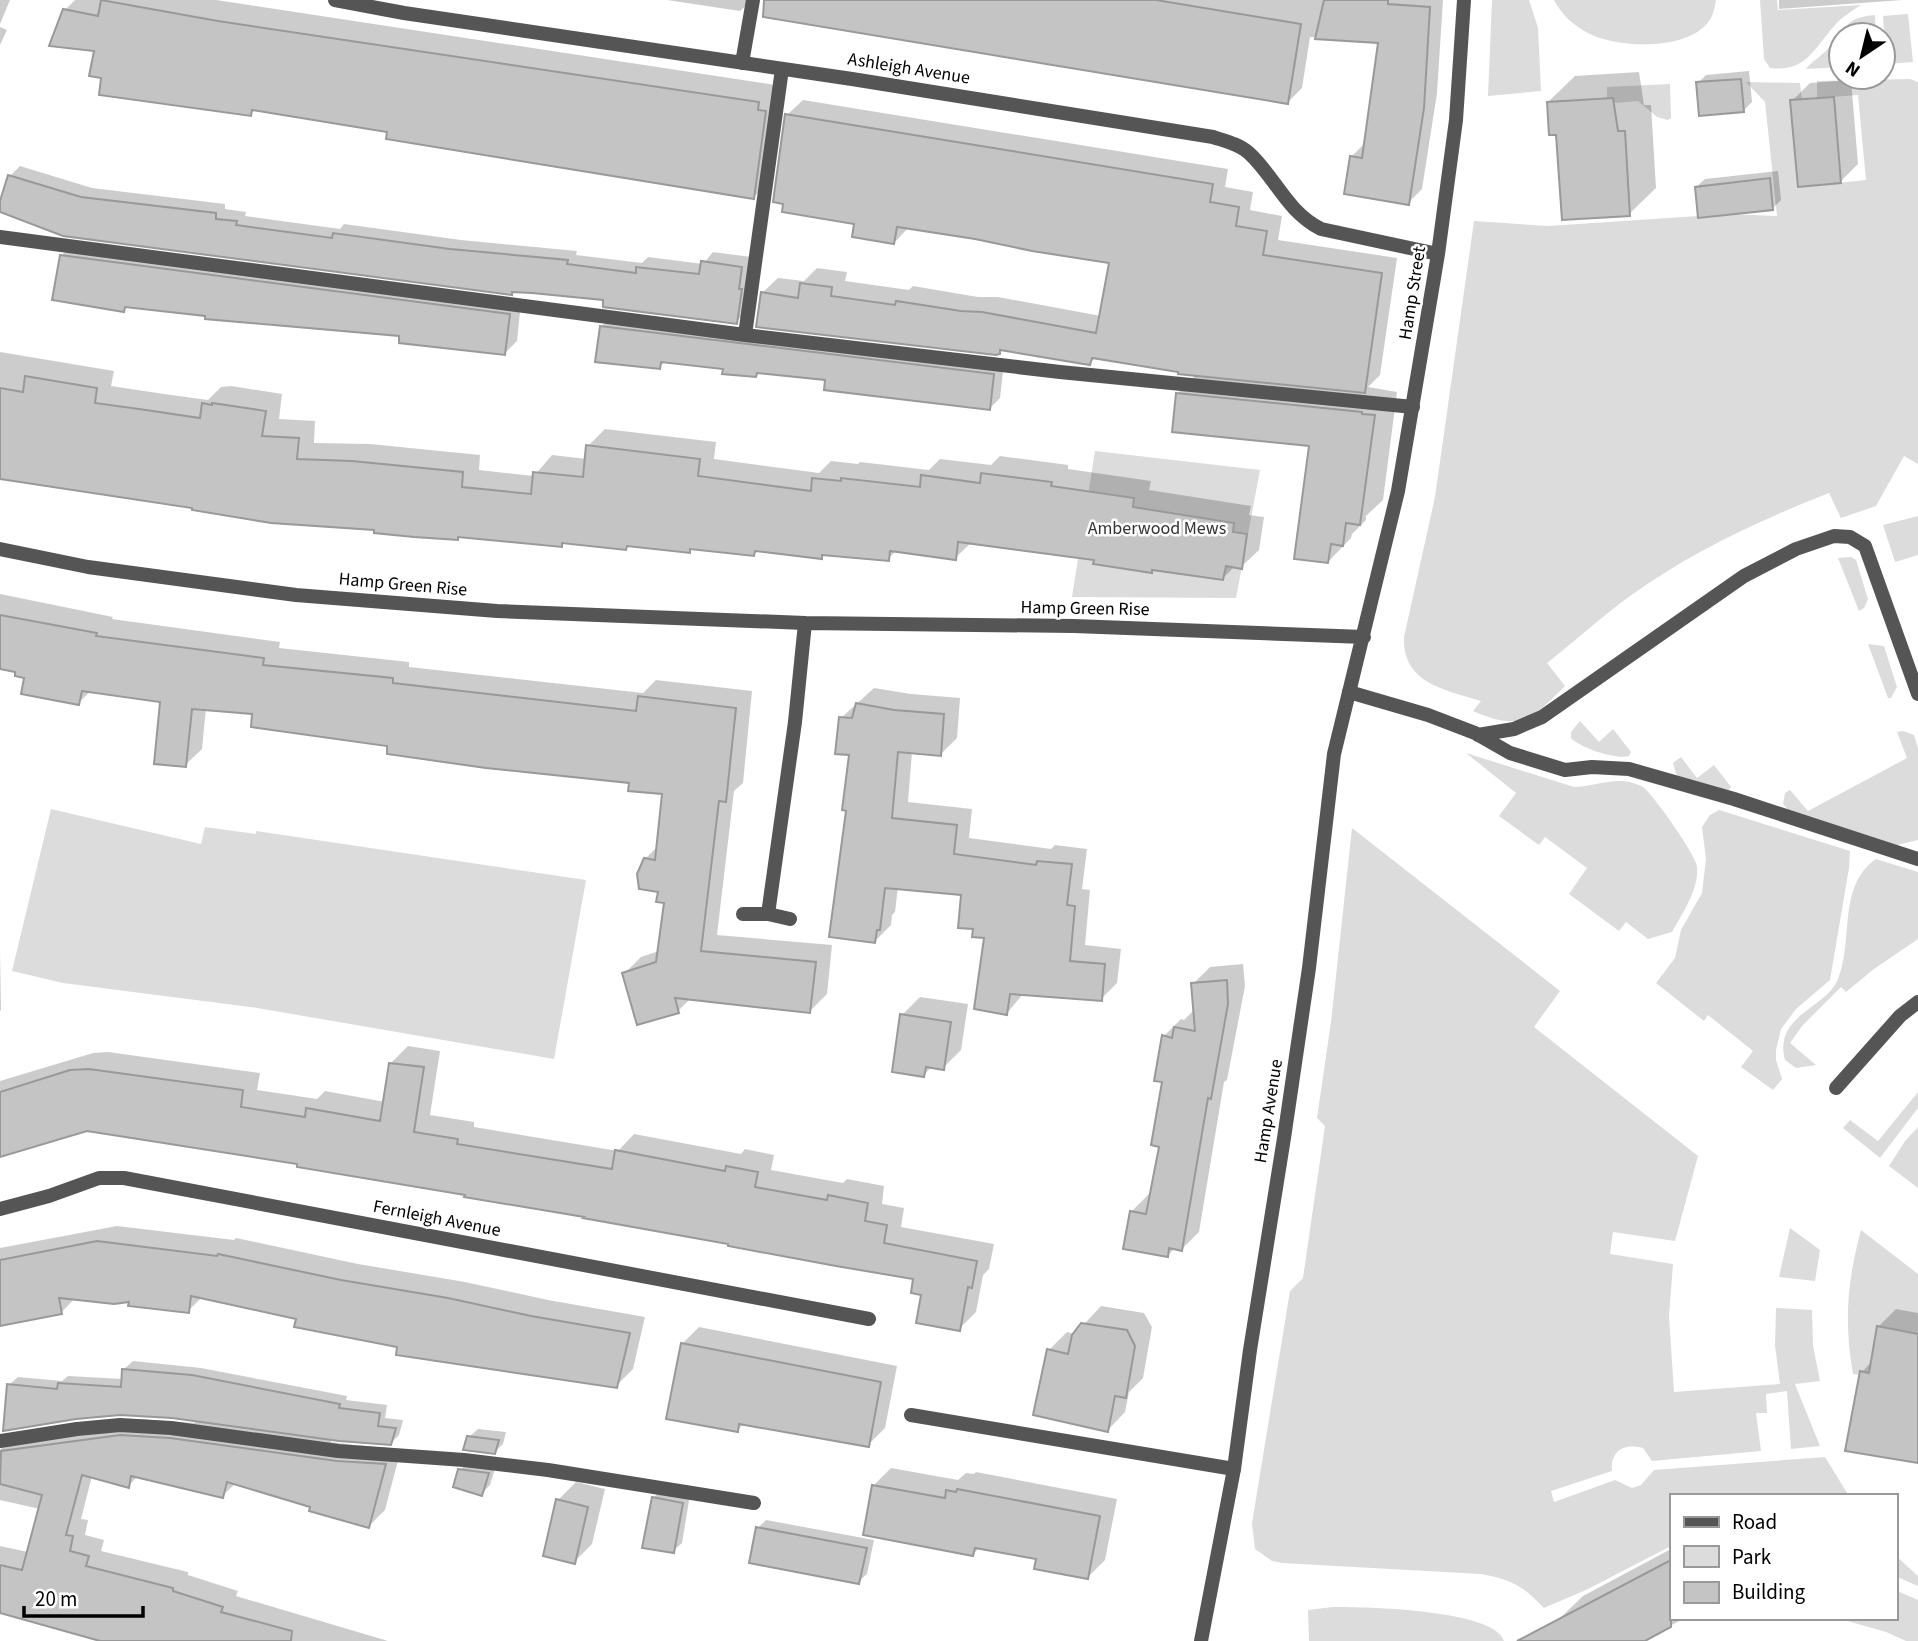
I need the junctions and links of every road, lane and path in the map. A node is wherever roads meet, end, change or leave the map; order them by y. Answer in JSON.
{"nodes":[{"id":1,"x":335,"y":0,"type":"edge"},
{"id":2,"x":753,"y":0,"type":"edge"},
{"id":3,"x":1464,"y":0,"type":"edge"},
{"id":4,"x":743,"y":63,"type":"junction"},
{"id":5,"x":782,"y":69,"type":"junction"},
{"id":6,"x":0,"y":237,"type":"edge"},
{"id":7,"x":1438,"y":254,"type":"junction"},
{"id":8,"x":745,"y":335,"type":"junction"},
{"id":9,"x":1413,"y":407,"type":"junction"},
{"id":10,"x":0,"y":549,"type":"edge"},
{"id":11,"x":1376,"y":589,"type":"joint"},
{"id":12,"x":805,"y":624,"type":"junction"},
{"id":13,"x":1364,"y":637,"type":"junction"},
{"id":14,"x":1349,"y":692,"type":"junction"},
{"id":15,"x":1918,"y":694,"type":"edge"},
{"id":16,"x":1478,"y":735,"type":"junction"},
{"id":17,"x":1918,"y":859,"type":"edge"},
{"id":18,"x":743,"y":914,"type":"dead end"},
{"id":19,"x":768,"y":914,"type":"junction"},
{"id":20,"x":790,"y":919,"type":"dead end"},
{"id":21,"x":1918,"y":1002,"type":"edge"},
{"id":22,"x":1836,"y":1088,"type":"dead end"},
{"id":23,"x":0,"y":1209,"type":"edge"},
{"id":24,"x":869,"y":1319,"type":"dead end"},
{"id":25,"x":911,"y":1415,"type":"dead end"},
{"id":26,"x":0,"y":1441,"type":"edge"},
{"id":27,"x":1234,"y":1469,"type":"junction"},
{"id":28,"x":754,"y":1503,"type":"dead end"},
{"id":29,"x":1201,"y":1641,"type":"edge"}],
"edges":[{"from":1,"to":4,"type":"street","name":"Ashleigh Avenue"},
{"from":2,"to":4,"type":"street"},
{"from":3,"to":7,"type":"street","name":"Hamp Street"},
{"from":4,"to":5,"type":"street","name":"Ashleigh Avenue"},
{"from":5,"to":7,"type":"street","name":"Ashleigh Avenue"},
{"from":5,"to":8,"type":"street"},
{"from":6,"to":8,"type":"street"},
{"from":7,"to":9,"type":"street","name":"Hamp Street"},
{"from":8,"to":9,"type":"street"},
{"from":9,"to":11,"type":"street","name":"Hamp Street"},
{"from":10,"to":12,"type":"street","name":"Hamp Green Rise"},
{"from":11,"to":13,"type":"street","name":"Hamp Avenue"},
{"from":12,"to":13,"type":"street","name":"Hamp Green Rise"},
{"from":12,"to":19,"type":"street"},
{"from":13,"to":14,"type":"street","name":"Hamp Avenue"},
{"from":14,"to":16,"type":"street"},
{"from":14,"to":27,"type":"street","name":"Hamp Avenue"},
{"from":15,"to":16,"type":"street"},
{"from":16,"to":17,"type":"street"},
{"from":18,"to":19,"type":"street"},
{"from":19,"to":20,"type":"street"},
{"from":21,"to":22,"type":"street"},
{"from":23,"to":24,"type":"street","name":"Fernleigh Avenue"},
{"from":25,"to":27,"type":"street"},
{"from":26,"to":28,"type":"street"},
{"from":27,"to":29,"type":"street","name":"Hamp Avenue"}]}
